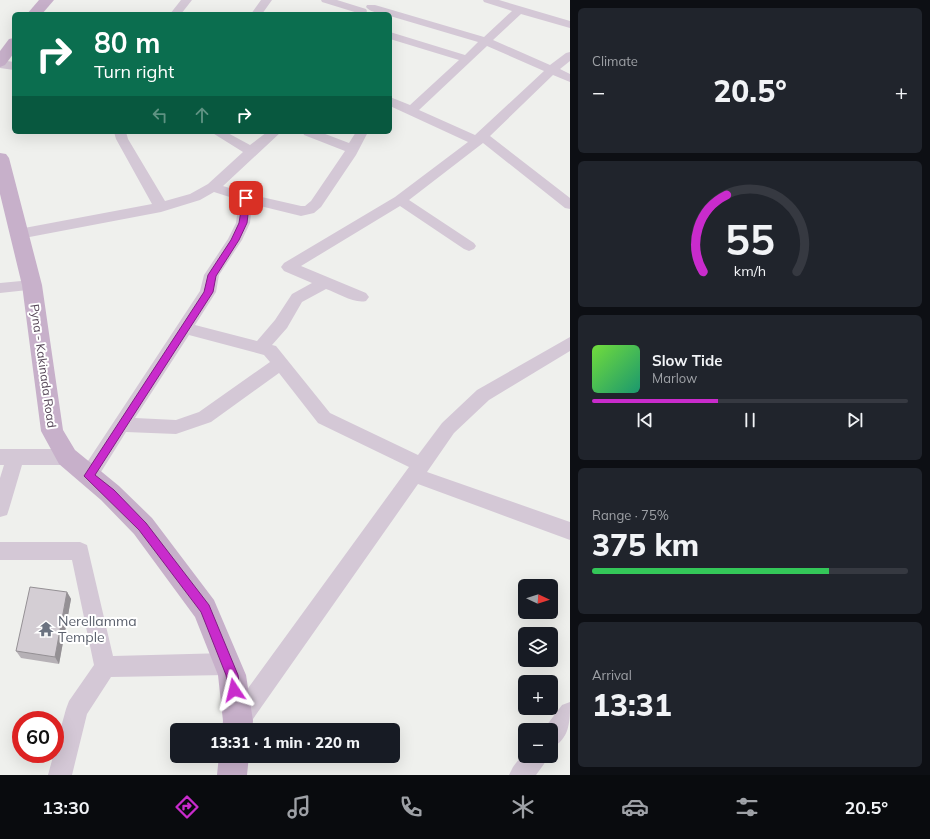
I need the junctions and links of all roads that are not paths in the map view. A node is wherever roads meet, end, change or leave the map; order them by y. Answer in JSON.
{"nodes":[{"id":1,"x":47,"y":0,"type":"edge"},
{"id":2,"x":187,"y":0,"type":"edge"},
{"id":3,"x":267,"y":0,"type":"edge"},
{"id":4,"x":326,"y":0,"type":"edge"},
{"id":5,"x":488,"y":0,"type":"edge"},
{"id":6,"x":367,"y":8,"type":"edge"},
{"id":7,"x":520,"y":9,"type":"junction"},
{"id":8,"x":36,"y":12,"type":"edge"},
{"id":9,"x":177,"y":12,"type":"edge"},
{"id":10,"x":258,"y":12,"type":"edge"},
{"id":11,"x":381,"y":12,"type":"edge"},
{"id":12,"x":392,"y":15,"type":"edge"},
{"id":13,"x":570,"y":25,"type":"edge"},
{"id":14,"x":392,"y":36,"type":"edge"},
{"id":15,"x":486,"y":41,"type":"junction"},
{"id":16,"x":12,"y":45,"type":"edge"},
{"id":17,"x":570,"y":55,"type":"edge"},
{"id":18,"x":467,"y":59,"type":"junction"},
{"id":19,"x":0,"y":63,"type":"edge"},
{"id":20,"x":12,"y":66,"type":"edge"},
{"id":21,"x":551,"y":70,"type":"junction"},
{"id":22,"x":570,"y":78,"type":"edge"},
{"id":23,"x":392,"y":102,"type":"edge"},
{"id":24,"x":412,"y":110,"type":"junction"},
{"id":25,"x":121,"y":134,"type":"edge"},
{"id":26,"x":221,"y":134,"type":"edge"},
{"id":27,"x":272,"y":134,"type":"edge"},
{"id":28,"x":314,"y":134,"type":"edge"},
{"id":29,"x":361,"y":134,"type":"edge"},
{"id":30,"x":480,"y":139,"type":"junction"},
{"id":31,"x":352,"y":149,"type":"junction"},
{"id":32,"x":251,"y":151,"type":"junction"},
{"id":33,"x":1,"y":166,"type":"edge"},
{"id":34,"x":213,"y":187,"type":"junction"},
{"id":35,"x":567,"y":197,"type":"edge"},
{"id":36,"x":246,"y":198,"type":"junction"},
{"id":37,"x":400,"y":200,"type":"junction"},
{"id":38,"x":161,"y":208,"type":"junction"},
{"id":39,"x":19,"y":234,"type":"junction"},
{"id":40,"x":469,"y":246,"type":"dead end"},
{"id":41,"x":326,"y":282,"type":"junction"},
{"id":42,"x":32,"y":285,"type":"junction"},
{"id":43,"x":0,"y":288,"type":"edge"},
{"id":44,"x":361,"y":297,"type":"dead end"},
{"id":45,"x":185,"y":328,"type":"junction"},
{"id":46,"x":570,"y":344,"type":"edge"},
{"id":47,"x":260,"y":348,"type":"junction"},
{"id":48,"x":280,"y":363,"type":"junction"},
{"id":49,"x":122,"y":425,"type":"junction"},
{"id":50,"x":7,"y":457,"type":"edge"},
{"id":51,"x":67,"y":457,"type":"junction"},
{"id":52,"x":418,"y":470,"type":"junction"},
{"id":53,"x":89,"y":476,"type":"junction"},
{"id":54,"x":0,"y":509,"type":"edge"},
{"id":55,"x":570,"y":531,"type":"edge"},
{"id":56,"x":0,"y":551,"type":"edge"},
{"id":57,"x":227,"y":664,"type":"junction"},
{"id":58,"x":105,"y":667,"type":"junction"},
{"id":59,"x":570,"y":713,"type":"edge"},
{"id":60,"x":237,"y":723,"type":"edge"},
{"id":61,"x":239,"y":723,"type":"edge"},
{"id":62,"x":558,"y":728,"type":"edge"},
{"id":63,"x":233,"y":763,"type":"edge"},
{"id":64,"x":530,"y":763,"type":"edge"},
{"id":65,"x":60,"y":775,"type":"edge"},
{"id":66,"x":232,"y":775,"type":"edge"},
{"id":67,"x":521,"y":775,"type":"edge"}],
"edges":[{"from":1,"to":8,"type":"main road"},
{"from":2,"to":9,"type":"street"},
{"from":3,"to":10,"type":"street"},
{"from":4,"to":6,"type":"street"},
{"from":5,"to":7,"type":"street"},
{"from":6,"to":11,"type":"street"},
{"from":7,"to":13,"type":"street"},
{"from":7,"to":15,"type":"street"},
{"from":12,"to":15,"type":"street"},
{"from":14,"to":18,"type":"street"},
{"from":15,"to":18,"type":"street"},
{"from":15,"to":21,"type":"street"},
{"from":16,"to":19,"type":"main road"},
{"from":17,"to":21,"type":"street"},
{"from":18,"to":24,"type":"street"},
{"from":19,"to":20,"type":"street"},
{"from":21,"to":22,"type":"street"},
{"from":21,"to":30,"type":"street"},
{"from":23,"to":24,"type":"street"},
{"from":24,"to":30,"type":"street"},
{"from":25,"to":38,"type":"street"},
{"from":26,"to":32,"type":"street"},
{"from":27,"to":32,"type":"street"},
{"from":28,"to":31,"type":"street"},
{"from":29,"to":31,"type":"street"},
{"from":30,"to":35,"type":"street"},
{"from":30,"to":37,"type":"street"},
{"from":31,"to":36,"type":"street"},
{"from":32,"to":34,"type":"street"},
{"from":33,"to":39,"type":"main road","name":"Pyna - Kakinada Road"},
{"from":34,"to":36,"type":"street"},
{"from":34,"to":38,"type":"street"},
{"from":36,"to":45,"type":"street"},
{"from":37,"to":40,"type":"street"},
{"from":37,"to":41,"type":"street"},
{"from":38,"to":39,"type":"street"},
{"from":39,"to":42,"type":"main road","name":"Pyna - Kakinada Road"},
{"from":41,"to":44,"type":"street"},
{"from":41,"to":47,"type":"street"},
{"from":42,"to":43,"type":"street"},
{"from":42,"to":51,"type":"main road","name":"Pyna - Kakinada Road"},
{"from":45,"to":47,"type":"street"},
{"from":45,"to":49,"type":"street"},
{"from":46,"to":52,"type":"street"},
{"from":47,"to":48,"type":"street"},
{"from":48,"to":49,"type":"street"},
{"from":48,"to":52,"type":"street"},
{"from":49,"to":53,"type":"street"},
{"from":50,"to":51,"type":"street"},
{"from":50,"to":54,"type":"street"},
{"from":51,"to":53,"type":"main road","name":"Pyna - Kakinada Road"},
{"from":52,"to":55,"type":"street"},
{"from":52,"to":61,"type":"street"},
{"from":53,"to":57,"type":"main road","name":"Pyna - Kakinada Road"},
{"from":56,"to":58,"type":"street"},
{"from":57,"to":58,"type":"street"},
{"from":57,"to":60,"type":"main road","name":"Pyna - Kakinada Road"},
{"from":58,"to":65,"type":"street"},
{"from":59,"to":62,"type":"street"},
{"from":63,"to":66,"type":"main road"},
{"from":64,"to":67,"type":"street"}]}
